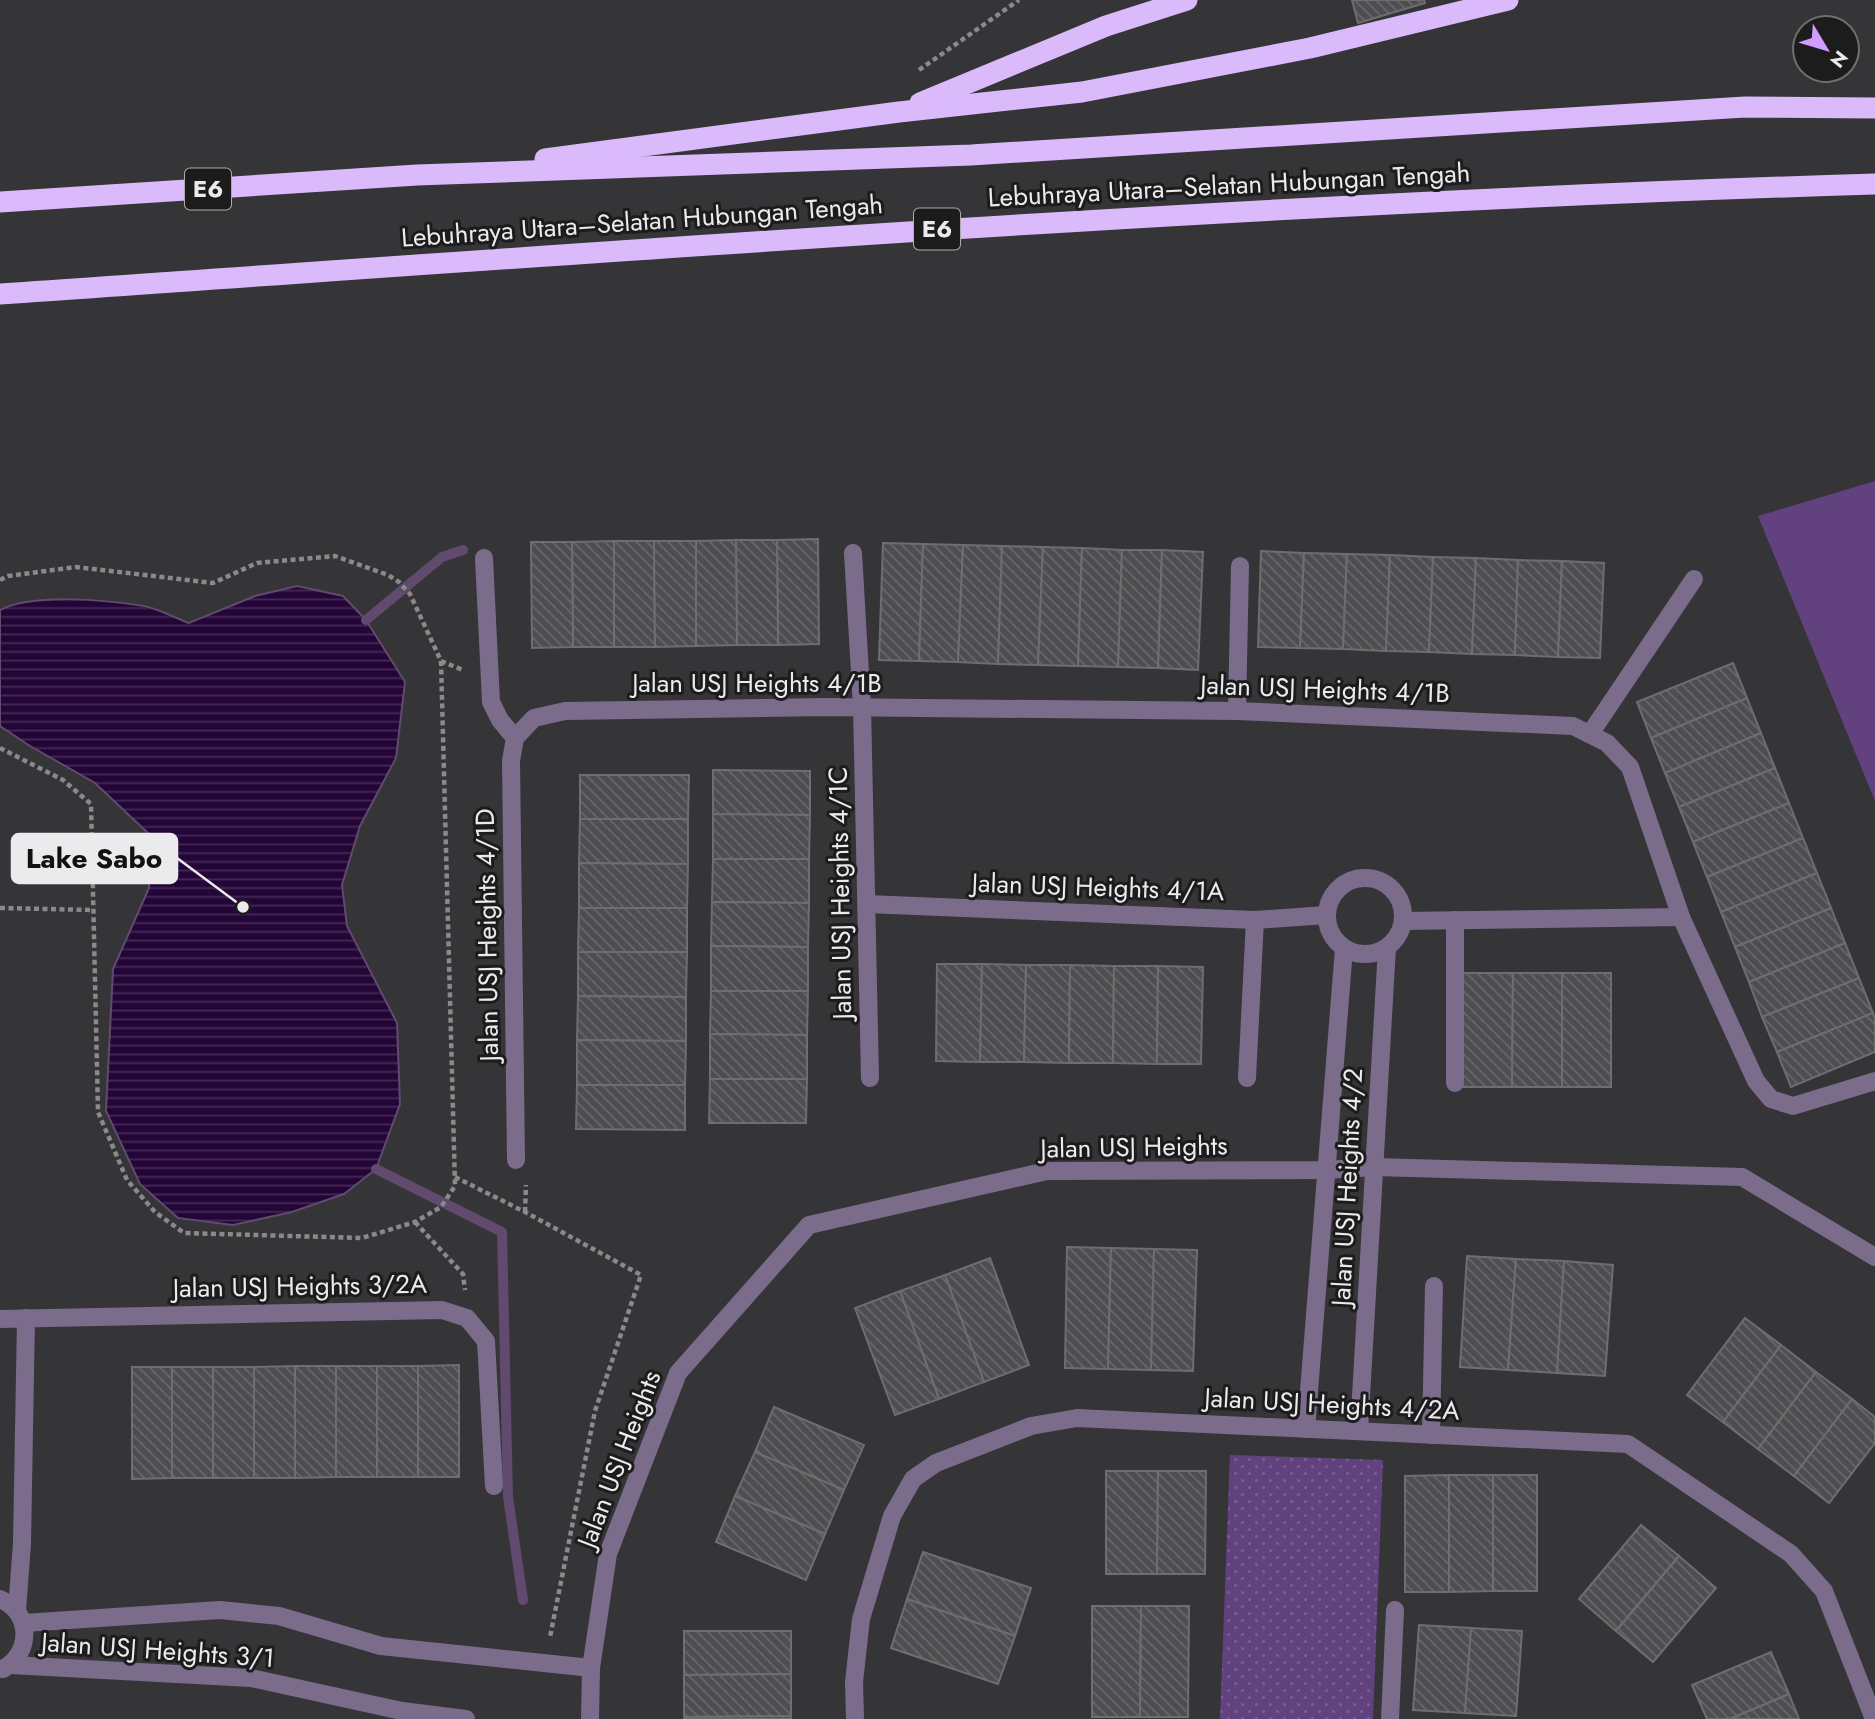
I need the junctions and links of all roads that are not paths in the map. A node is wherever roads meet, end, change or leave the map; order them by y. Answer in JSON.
{"nodes":[{"id":1,"x":1187,"y":0,"type":"edge"},
{"id":2,"x":1508,"y":0,"type":"edge"},
{"id":3,"x":1875,"y":108,"type":"edge"},
{"id":4,"x":899,"y":112,"type":"junction"},
{"id":5,"x":417,"y":175,"type":"junction"},
{"id":6,"x":1875,"y":184,"type":"edge"},
{"id":7,"x":0,"y":202,"type":"edge"},
{"id":8,"x":0,"y":294,"type":"edge"},
{"id":9,"x":853,"y":553,"type":"dead end"},
{"id":10,"x":484,"y":558,"type":"dead end"},
{"id":11,"x":1240,"y":566,"type":"dead end"},
{"id":12,"x":1693,"y":579,"type":"dead end"},
{"id":13,"x":863,"y":708,"type":"junction"},
{"id":14,"x":1237,"y":711,"type":"junction"},
{"id":15,"x":1590,"y":734,"type":"junction"},
{"id":16,"x":514,"y":738,"type":"junction"},
{"id":17,"x":867,"y":904,"type":"junction"},
{"id":18,"x":1326,"y":915,"type":"junction"},
{"id":19,"x":1681,"y":917,"type":"junction"},
{"id":20,"x":1255,"y":920,"type":"junction"},
{"id":21,"x":1455,"y":920,"type":"junction"},
{"id":22,"x":1403,"y":921,"type":"junction"},
{"id":23,"x":1387,"y":947,"type":"junction"},
{"id":24,"x":1344,"y":948,"type":"junction"},
{"id":25,"x":1247,"y":1077,"type":"dead end"},
{"id":26,"x":870,"y":1078,"type":"dead end"},
{"id":27,"x":1875,"y":1081,"type":"edge"},
{"id":28,"x":1455,"y":1083,"type":"dead end"},
{"id":29,"x":516,"y":1160,"type":"dead end"},
{"id":30,"x":1374,"y":1167,"type":"junction"},
{"id":31,"x":1326,"y":1170,"type":"junction"},
{"id":32,"x":1875,"y":1257,"type":"edge"},
{"id":33,"x":1434,"y":1286,"type":"dead end"},
{"id":34,"x":26,"y":1318,"type":"junction"},
{"id":35,"x":0,"y":1319,"type":"edge"},
{"id":36,"x":1306,"y":1429,"type":"junction"},
{"id":37,"x":1359,"y":1431,"type":"junction"},
{"id":38,"x":1431,"y":1435,"type":"junction"},
{"id":39,"x":494,"y":1486,"type":"dead end"},
{"id":40,"x":0,"y":1599,"type":"edge"},
{"id":41,"x":1395,"y":1610,"type":"dead end"},
{"id":42,"x":21,"y":1617,"type":"junction"},
{"id":43,"x":5,"y":1668,"type":"edge"},
{"id":44,"x":591,"y":1668,"type":"junction"},
{"id":45,"x":466,"y":1719,"type":"edge"},
{"id":46,"x":590,"y":1719,"type":"edge"},
{"id":47,"x":855,"y":1719,"type":"edge"},
{"id":48,"x":1390,"y":1719,"type":"edge"},
{"id":49,"x":1874,"y":1719,"type":"edge"}],
"edges":[{"from":1,"to":4,"type":"highway"},
{"from":2,"to":4,"type":"highway"},
{"from":3,"to":5,"type":"highway","name":"Lebuhraya Utara–Selatan Hubungan Tengah","number":"E6"},
{"from":4,"to":5,"type":"highway"},
{"from":5,"to":7,"type":"highway","name":"Lebuhraya Utara–Selatan Hubungan Tengah","number":"E6"},
{"from":6,"to":8,"type":"highway","name":"Lebuhraya Utara–Selatan Hubungan Tengah","number":"E6"},
{"from":9,"to":13,"type":"street","name":"Jalan USJ Heights 4/1C"},
{"from":10,"to":16,"type":"street"},
{"from":11,"to":14,"type":"street"},
{"from":12,"to":15,"type":"street"},
{"from":13,"to":14,"type":"street","name":"Jalan USJ Heights 4/1B"},
{"from":13,"to":16,"type":"street","name":"Jalan USJ Heights 4/1B"},
{"from":13,"to":17,"type":"street","name":"Jalan USJ Heights 4/1C"},
{"from":14,"to":15,"type":"street","name":"Jalan USJ Heights 4/1B"},
{"from":15,"to":19,"type":"street","name":"Jalan USJ Heights 4/1B"},
{"from":16,"to":29,"type":"street","name":"Jalan USJ Heights 4/1D"},
{"from":17,"to":20,"type":"street","name":"Jalan USJ Heights 4/1A"},
{"from":17,"to":26,"type":"street","name":"Jalan USJ Heights 4/1C"},
{"from":18,"to":20,"type":"street","name":"Jalan USJ Heights 4/1A"},
{"from":18,"to":22,"type":"street"},
{"from":18,"to":24,"type":"street"},
{"from":19,"to":21,"type":"street"},
{"from":19,"to":27,"type":"street","name":"Jalan USJ Heights 4/1B"},
{"from":20,"to":25,"type":"street"},
{"from":21,"to":22,"type":"street"},
{"from":21,"to":28,"type":"street"},
{"from":22,"to":23,"type":"street"},
{"from":23,"to":24,"type":"street"},
{"from":23,"to":30,"type":"street","name":"Jalan USJ Heights 4/2"},
{"from":24,"to":31,"type":"street","name":"Jalan USJ Heights 4/2"},
{"from":30,"to":31,"type":"street","name":"Jalan USJ Heights"},
{"from":30,"to":32,"type":"street","name":"Jalan USJ Heights"},
{"from":30,"to":37,"type":"street","name":"Jalan USJ Heights 4/2"},
{"from":31,"to":36,"type":"street","name":"Jalan USJ Heights 4/2"},
{"from":31,"to":44,"type":"street","name":"Jalan USJ Heights"},
{"from":33,"to":38,"type":"street"},
{"from":34,"to":35,"type":"street","name":"Jalan USJ Heights 3/2A"},
{"from":34,"to":39,"type":"street","name":"Jalan USJ Heights 3/2A"},
{"from":34,"to":42,"type":"street"},
{"from":36,"to":37,"type":"street","name":"Jalan USJ Heights 4/2A"},
{"from":36,"to":47,"type":"street","name":"Jalan USJ Heights 4/2A"},
{"from":37,"to":38,"type":"street","name":"Jalan USJ Heights 4/2A"},
{"from":38,"to":49,"type":"street","name":"Jalan USJ Heights 4/2A"},
{"from":40,"to":42,"type":"street"},
{"from":41,"to":48,"type":"street"},
{"from":42,"to":43,"type":"street"},
{"from":42,"to":44,"type":"street","name":"Jalan USJ Heights 3/1"},
{"from":43,"to":45,"type":"street","name":"Jalan USJ Heights 3/1"},
{"from":44,"to":46,"type":"street","name":"Jalan USJ Heights"}]}
